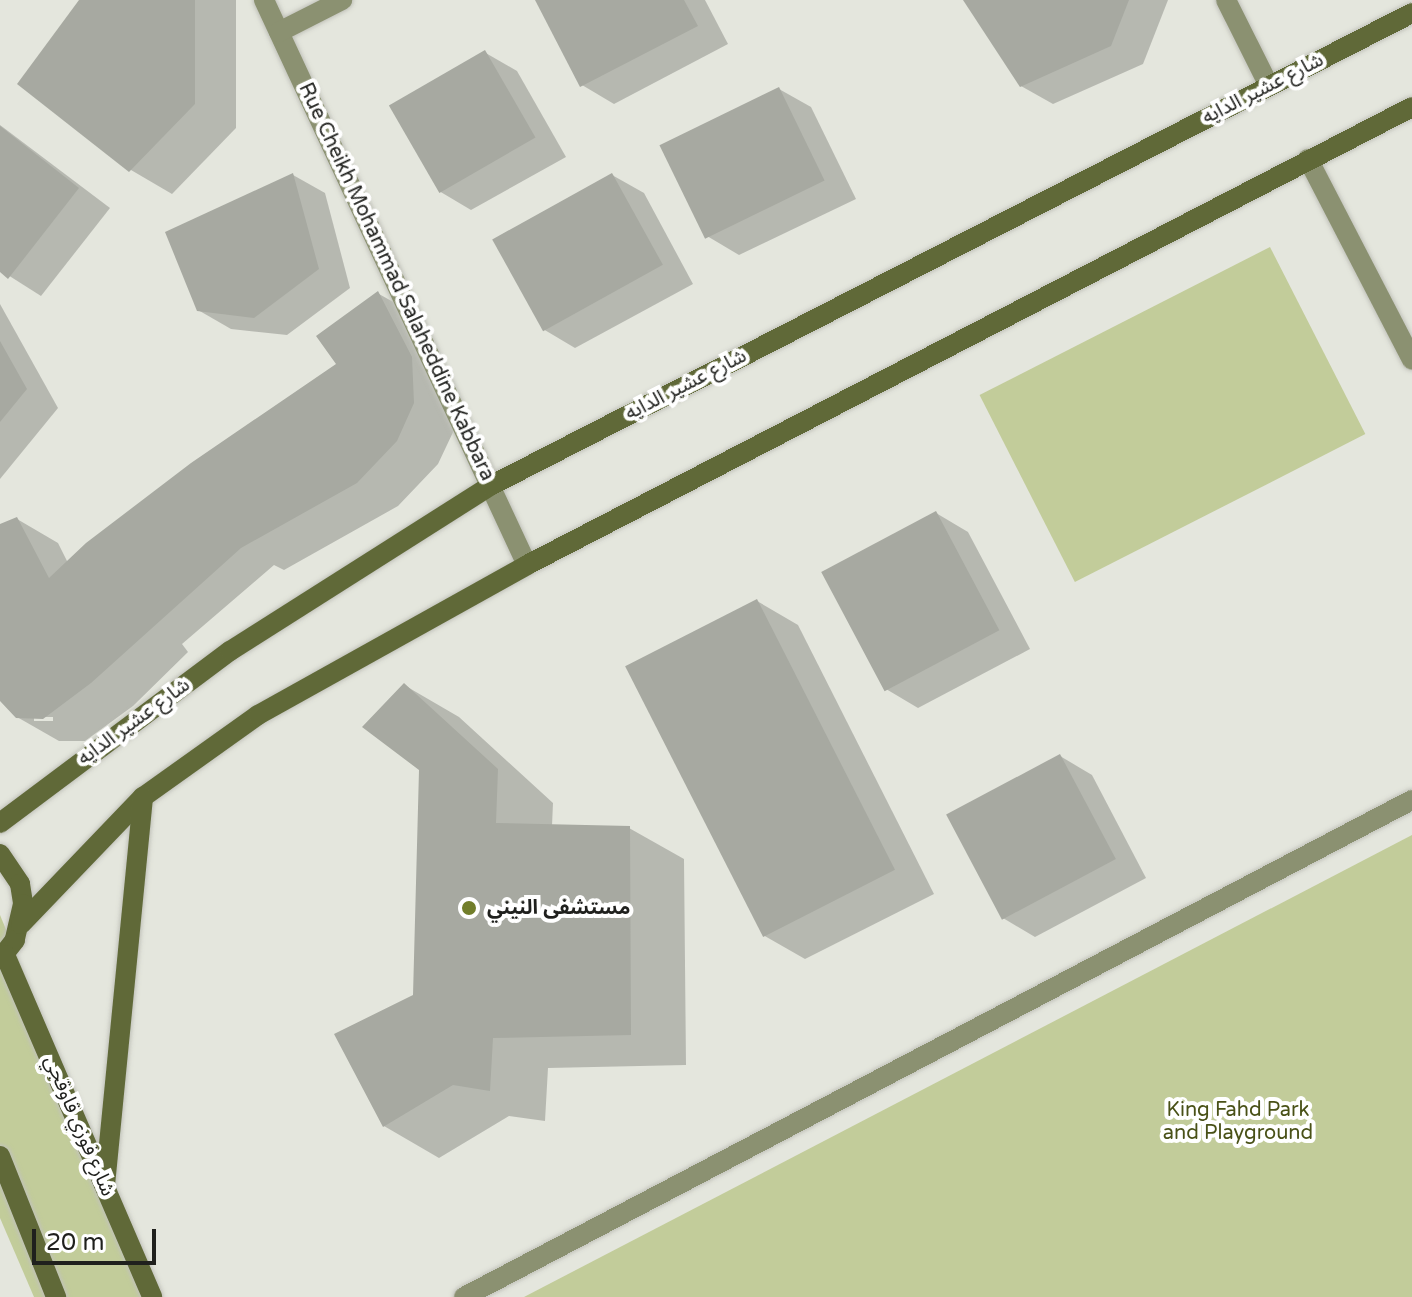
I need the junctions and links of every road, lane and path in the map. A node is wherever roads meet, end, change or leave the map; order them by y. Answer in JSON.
{"nodes":[{"id":1,"x":264,"y":0,"type":"edge"},
{"id":2,"x":342,"y":0,"type":"edge"},
{"id":3,"x":1226,"y":0,"type":"edge"},
{"id":4,"x":1412,"y":13,"type":"edge"},
{"id":5,"x":279,"y":32,"type":"junction"},
{"id":6,"x":1269,"y":86,"type":"junction"},
{"id":7,"x":1412,"y":107,"type":"edge"},
{"id":8,"x":1308,"y":159,"type":"junction"},
{"id":9,"x":1412,"y":360,"type":"edge"},
{"id":10,"x":490,"y":486,"type":"junction"},
{"id":11,"x":527,"y":565,"type":"junction"},
{"id":12,"x":143,"y":797,"type":"junction"},
{"id":13,"x":1412,"y":800,"type":"edge"},
{"id":14,"x":0,"y":823,"type":"edge"},
{"id":15,"x":0,"y":854,"type":"edge"},
{"id":16,"x":21,"y":924,"type":"junction"},
{"id":17,"x":3,"y":957,"type":"edge"},
{"id":18,"x":0,"y":1156,"type":"edge"},
{"id":19,"x":105,"y":1185,"type":"junction"},
{"id":20,"x":56,"y":1297,"type":"edge"},
{"id":21,"x":152,"y":1297,"type":"edge"},
{"id":22,"x":464,"y":1297,"type":"edge"}],
"edges":[{"from":1,"to":5,"type":"street","name":"Rue Cheikh Mohammad Salaheddine Kabbara"},
{"from":2,"to":5,"type":"street"},
{"from":3,"to":6,"type":"street"},
{"from":4,"to":6,"type":"street","name":"شارع عشير الدايه"},
{"from":5,"to":10,"type":"street","name":"Rue Cheikh Mohammad Salaheddine Kabbara"},
{"from":6,"to":10,"type":"street","name":"شارع عشير الدايه"},
{"from":7,"to":8,"type":"street"},
{"from":8,"to":9,"type":"street"},
{"from":8,"to":11,"type":"street"},
{"from":10,"to":11,"type":"street","name":"Rue Cheikh Mohammad Salaheddine Kabbara"},
{"from":10,"to":14,"type":"street","name":"شارع عشير الدايه"},
{"from":11,"to":12,"type":"street"},
{"from":12,"to":16,"type":"street"},
{"from":12,"to":19,"type":"street"},
{"from":13,"to":22,"type":"street"},
{"from":15,"to":16,"type":"street"},
{"from":16,"to":17,"type":"street"},
{"from":17,"to":19,"type":"street","name":"شارع فوزي قاوقجي"},
{"from":18,"to":20,"type":"street"},
{"from":19,"to":21,"type":"street","name":"شارع فوزي قاوقجي"}]}
